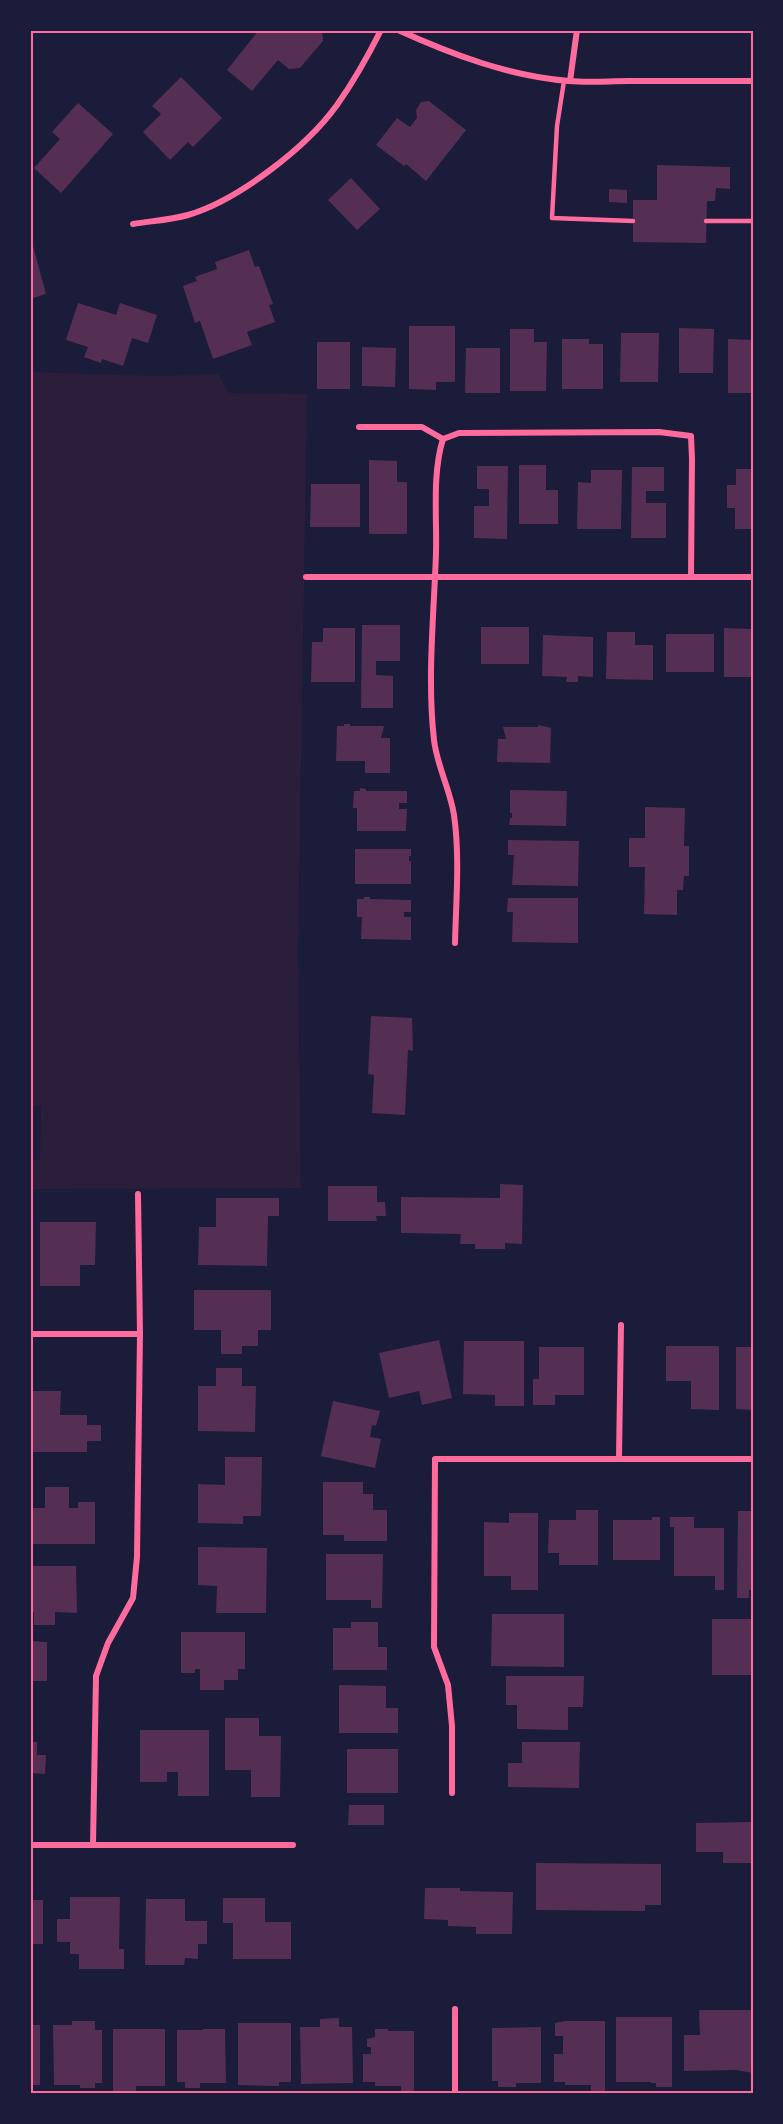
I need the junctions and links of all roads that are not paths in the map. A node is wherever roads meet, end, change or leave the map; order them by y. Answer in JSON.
{"nodes":[{"id":1,"x":381,"y":30,"type":"edge"},
{"id":2,"x":398,"y":30,"type":"edge"},
{"id":3,"x":577,"y":30,"type":"edge"},
{"id":4,"x":567,"y":81,"type":"junction"},
{"id":5,"x":753,"y":81,"type":"edge"},
{"id":6,"x":633,"y":221,"type":"dead end"},
{"id":7,"x":706,"y":221,"type":"dead end"},
{"id":8,"x":753,"y":221,"type":"edge"},
{"id":9,"x":134,"y":224,"type":"dead end"},
{"id":10,"x":359,"y":427,"type":"dead end"},
{"id":11,"x":443,"y":439,"type":"junction"},
{"id":12,"x":306,"y":577,"type":"dead end"},
{"id":13,"x":435,"y":577,"type":"junction"},
{"id":14,"x":691,"y":577,"type":"junction"},
{"id":15,"x":753,"y":577,"type":"edge"},
{"id":16,"x":455,"y":943,"type":"dead end"},
{"id":17,"x":138,"y":1194,"type":"dead end"},
{"id":18,"x":621,"y":1325,"type":"dead end"},
{"id":19,"x":30,"y":1334,"type":"edge"},
{"id":20,"x":140,"y":1334,"type":"junction"},
{"id":21,"x":619,"y":1458,"type":"junction"},
{"id":22,"x":753,"y":1459,"type":"edge"},
{"id":23,"x":452,"y":1793,"type":"dead end"},
{"id":24,"x":30,"y":1845,"type":"edge"},
{"id":25,"x":93,"y":1845,"type":"junction"},
{"id":26,"x":293,"y":1845,"type":"dead end"},
{"id":27,"x":455,"y":2009,"type":"dead end"},
{"id":28,"x":455,"y":2094,"type":"edge"}],
"edges":[{"from":1,"to":9,"type":"street"},
{"from":2,"to":4,"type":"street"},
{"from":3,"to":4,"type":"street"},
{"from":4,"to":5,"type":"street"},
{"from":4,"to":6,"type":"lane"},
{"from":7,"to":8,"type":"lane"},
{"from":10,"to":11,"type":"street"},
{"from":11,"to":13,"type":"street"},
{"from":11,"to":14,"type":"street"},
{"from":12,"to":13,"type":"street"},
{"from":13,"to":14,"type":"street"},
{"from":13,"to":16,"type":"street"},
{"from":14,"to":15,"type":"street"},
{"from":17,"to":20,"type":"street"},
{"from":18,"to":21,"type":"street"},
{"from":19,"to":20,"type":"street"},
{"from":20,"to":25,"type":"street"},
{"from":21,"to":22,"type":"street"},
{"from":21,"to":23,"type":"street"},
{"from":24,"to":25,"type":"street"},
{"from":25,"to":26,"type":"street"},
{"from":27,"to":28,"type":"street"}]}
